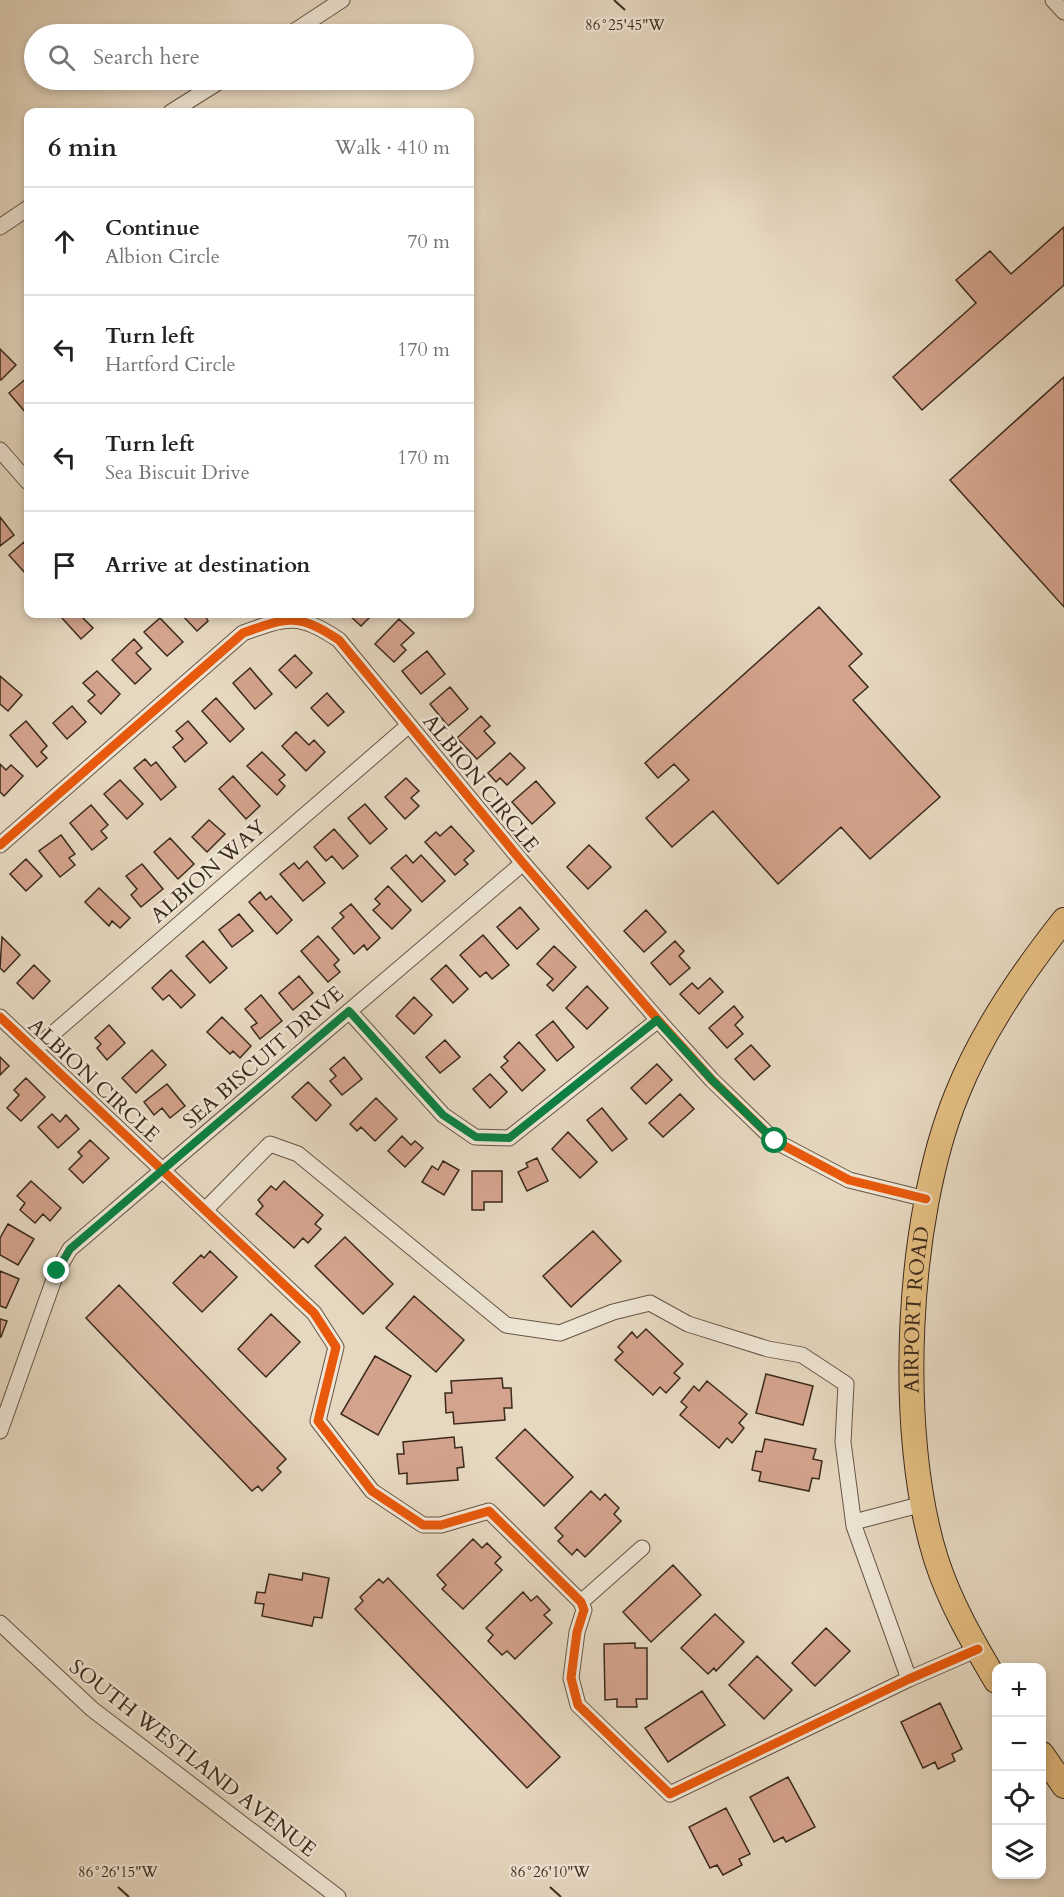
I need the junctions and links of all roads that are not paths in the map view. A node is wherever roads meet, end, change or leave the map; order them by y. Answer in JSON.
{"nodes":[{"id":1,"x":342,"y":0,"type":"edge"},
{"id":2,"x":1053,"y":0,"type":"edge"},
{"id":3,"x":1064,"y":12,"type":"edge"},
{"id":4,"x":305,"y":24,"type":"edge"},
{"id":5,"x":206,"y":90,"type":"edge"},
{"id":6,"x":177,"y":108,"type":"edge"},
{"id":7,"x":24,"y":211,"type":"edge"},
{"id":8,"x":0,"y":227,"type":"edge"},
{"id":9,"x":0,"y":450,"type":"edge"},
{"id":10,"x":24,"y":477,"type":"edge"},
{"id":11,"x":409,"y":725,"type":"junction"},
{"id":12,"x":0,"y":845,"type":"edge"},
{"id":13,"x":523,"y":863,"type":"junction"},
{"id":14,"x":1064,"y":920,"type":"edge"},
{"id":15,"x":349,"y":1011,"type":"junction"},
{"id":16,"x":0,"y":1017,"type":"edge"},
{"id":17,"x":657,"y":1020,"type":"junction"},
{"id":18,"x":34,"y":1049,"type":"junction"},
{"id":19,"x":164,"y":1169,"type":"junction"},
{"id":20,"x":926,"y":1199,"type":"junction"},
{"id":21,"x":206,"y":1209,"type":"junction"},
{"id":22,"x":0,"y":1431,"type":"edge"},
{"id":23,"x":923,"y":1504,"type":"junction"},
{"id":24,"x":854,"y":1522,"type":"junction"},
{"id":25,"x":642,"y":1548,"type":"dead end"},
{"id":26,"x":581,"y":1602,"type":"junction"},
{"id":27,"x":0,"y":1623,"type":"edge"},
{"id":28,"x":978,"y":1649,"type":"junction"},
{"id":29,"x":992,"y":1674,"type":"edge"},
{"id":30,"x":909,"y":1679,"type":"junction"},
{"id":31,"x":1046,"y":1761,"type":"edge"},
{"id":32,"x":1064,"y":1786,"type":"edge"},
{"id":33,"x":338,"y":1897,"type":"edge"}],
"edges":[{"from":1,"to":4,"type":"street"},
{"from":2,"to":3,"type":"street"},
{"from":5,"to":6,"type":"street"},
{"from":7,"to":8,"type":"street"},
{"from":9,"to":10,"type":"street"},
{"from":11,"to":12,"type":"street","name":"ALBION CIRCLE"},
{"from":11,"to":13,"type":"street","name":"ALBION CIRCLE"},
{"from":11,"to":18,"type":"street","name":"ALBION WAY"},
{"from":13,"to":15,"type":"street","name":"SEA BISCUIT DRIVE"},
{"from":13,"to":17,"type":"street","name":"ALBION CIRCLE"},
{"from":14,"to":20,"type":"highway","name":"AIRPORT ROAD"},
{"from":15,"to":17,"type":"street"},
{"from":15,"to":19,"type":"street","name":"SEA BISCUIT DRIVE"},
{"from":16,"to":18,"type":"street","name":"ALBION CIRCLE"},
{"from":17,"to":20,"type":"street","name":"ALBION CIRCLE"},
{"from":18,"to":19,"type":"street","name":"ALBION CIRCLE"},
{"from":19,"to":21,"type":"street","name":"ALBION CIRCLE"},
{"from":19,"to":22,"type":"street","name":"SEA BISCUIT DRIVE"},
{"from":20,"to":23,"type":"highway","name":"AIRPORT ROAD"},
{"from":21,"to":24,"type":"street"},
{"from":21,"to":26,"type":"street","name":"ALBION CIRCLE"},
{"from":23,"to":24,"type":"street"},
{"from":23,"to":28,"type":"highway","name":"AIRPORT ROAD"},
{"from":24,"to":30,"type":"street"},
{"from":25,"to":26,"type":"street"},
{"from":26,"to":30,"type":"street"},
{"from":27,"to":33,"type":"street","name":"SOUTH WESTLAND AVENUE"},
{"from":28,"to":29,"type":"highway","name":"AIRPORT ROAD"},
{"from":28,"to":30,"type":"street"},
{"from":31,"to":32,"type":"highway"}]}
